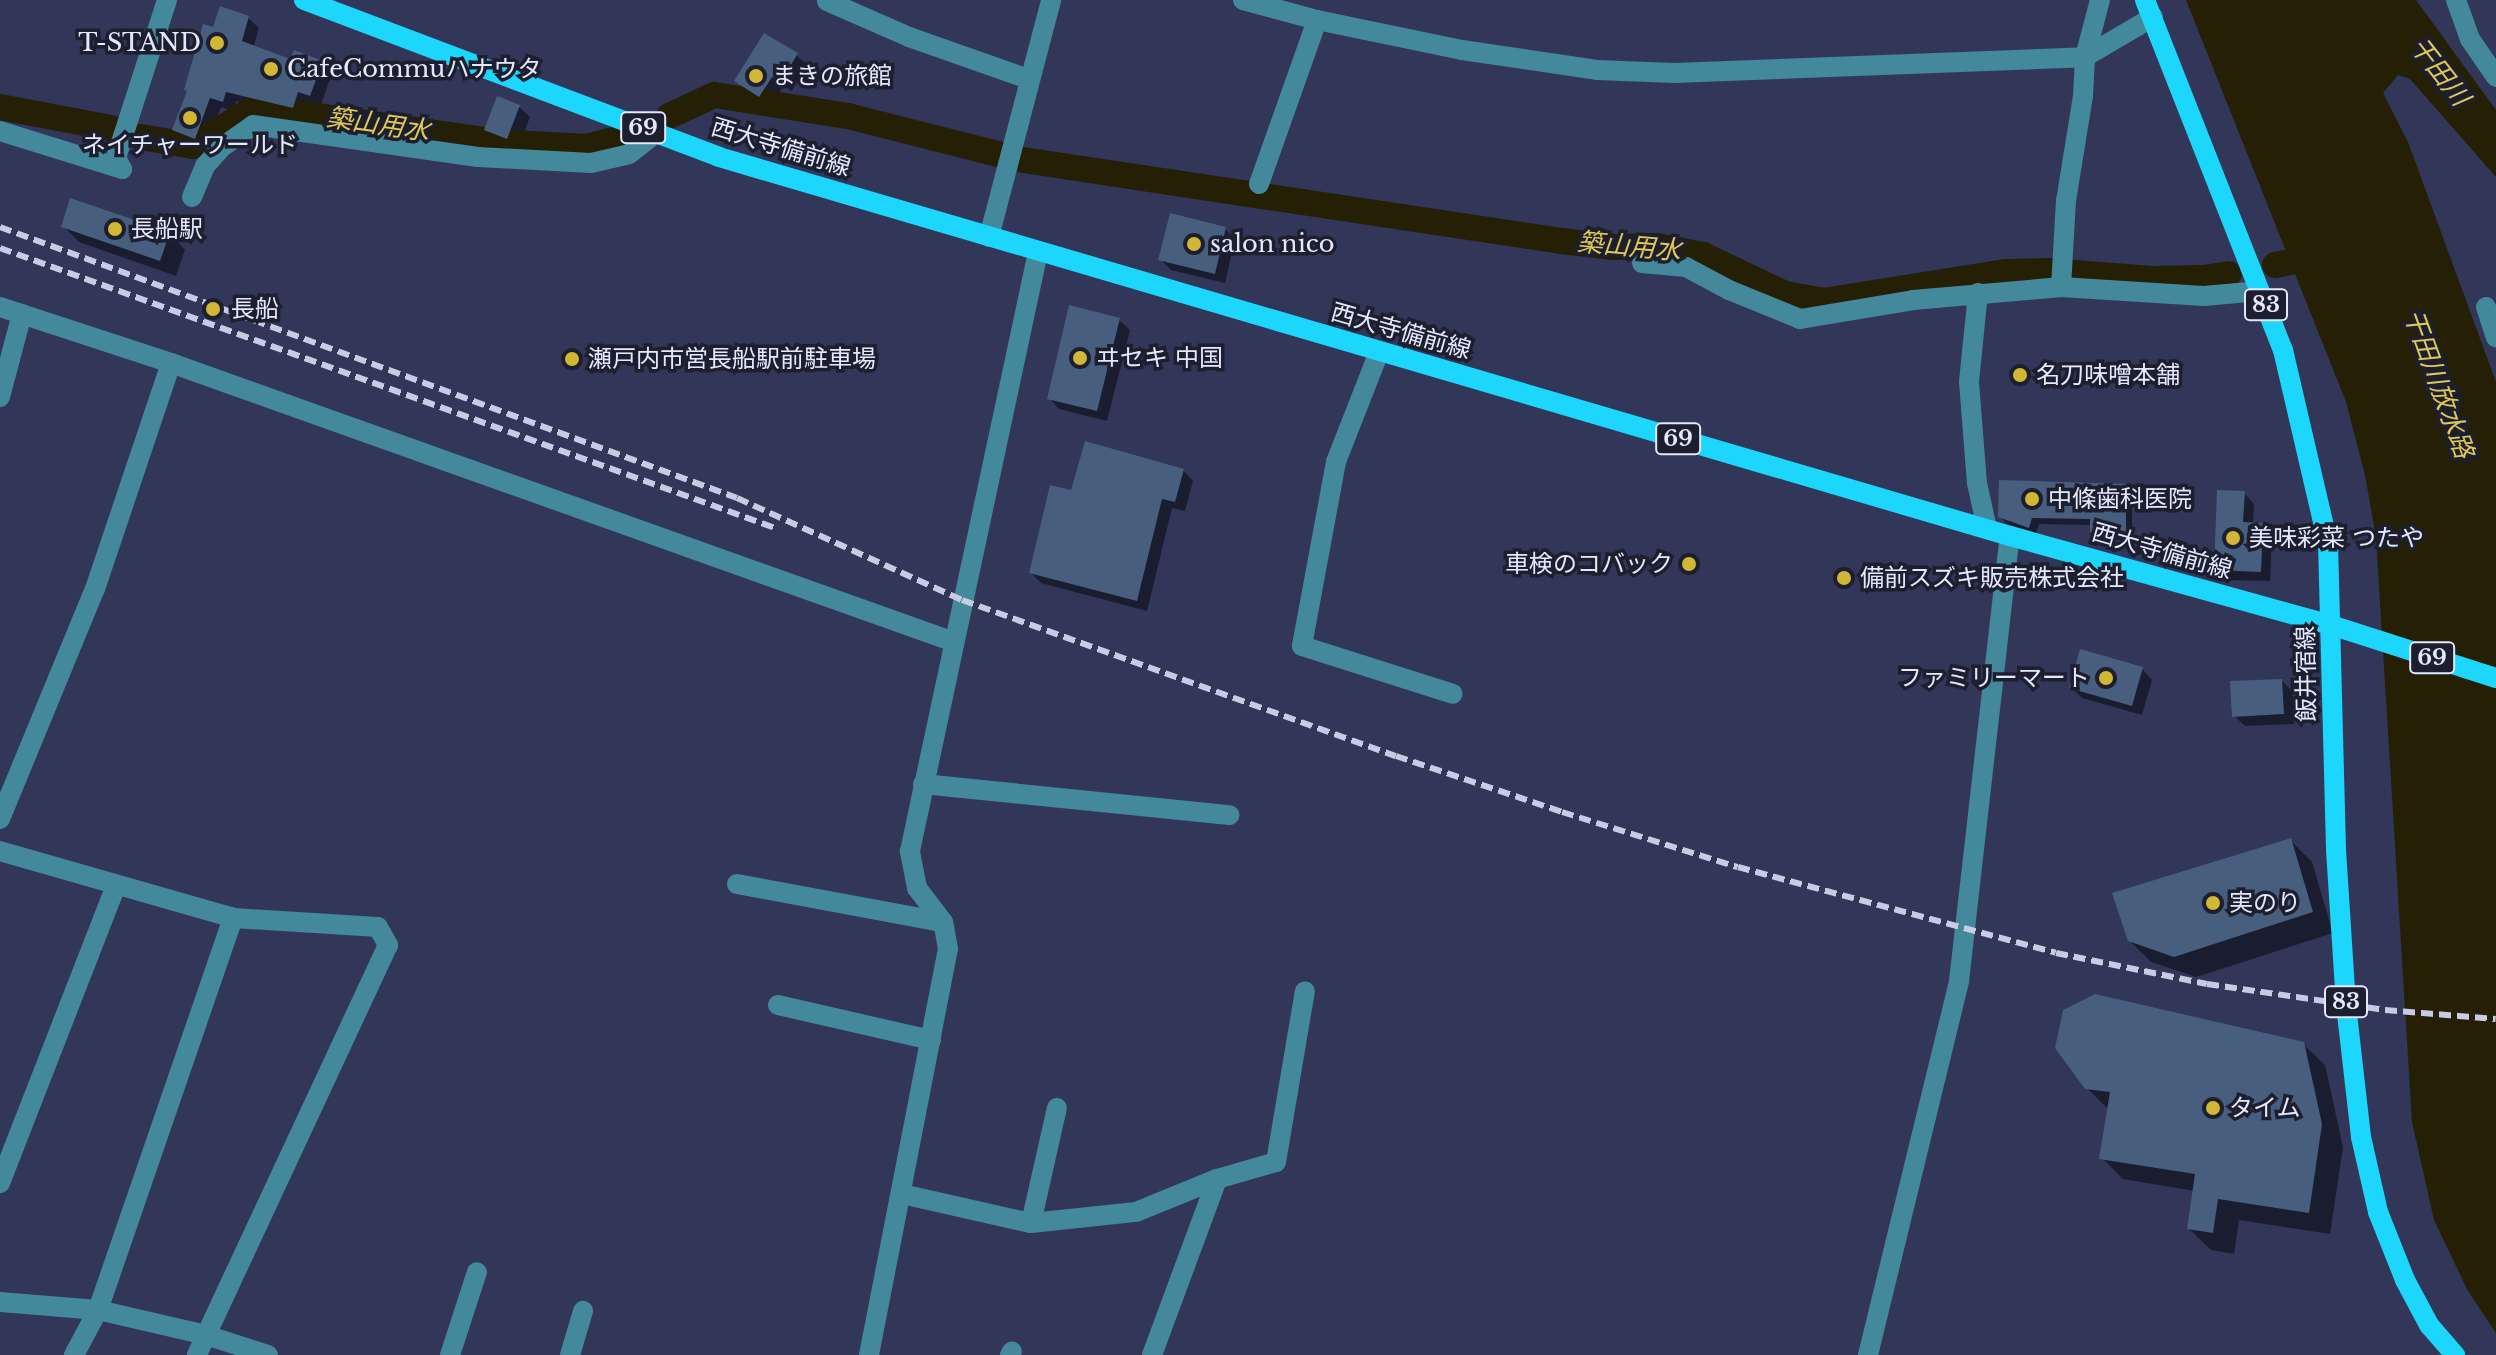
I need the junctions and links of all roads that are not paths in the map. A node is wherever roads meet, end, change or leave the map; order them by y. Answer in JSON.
{"nodes":[{"id":1,"x":167,"y":0,"type":"edge"},
{"id":2,"x":304,"y":0,"type":"edge"},
{"id":3,"x":1051,"y":0,"type":"edge"},
{"id":4,"x":2100,"y":0,"type":"edge"},
{"id":5,"x":2456,"y":0,"type":"edge"},
{"id":6,"x":827,"y":1,"type":"edge"},
{"id":7,"x":1252,"y":1,"type":"edge"},
{"id":8,"x":2149,"y":8,"type":"edge"},
{"id":9,"x":1317,"y":20,"type":"junction"},
{"id":10,"x":2085,"y":57,"type":"junction"},
{"id":11,"x":2496,"y":77,"type":"edge"},
{"id":12,"x":1028,"y":79,"type":"junction"},
{"id":13,"x":0,"y":131,"type":"edge"},
{"id":14,"x":656,"y":133,"type":"junction"},
{"id":15,"x":1259,"y":184,"type":"dead end"},
{"id":16,"x":192,"y":197,"type":"dead end"},
{"id":17,"x":989,"y":237,"type":"junction"},
{"id":18,"x":1038,"y":252,"type":"junction"},
{"id":19,"x":1642,"y":263,"type":"dead end"},
{"id":20,"x":2062,"y":276,"type":"junction"},
{"id":21,"x":2260,"y":291,"type":"junction"},
{"id":22,"x":1978,"y":293,"type":"junction"},
{"id":23,"x":0,"y":307,"type":"edge"},
{"id":24,"x":2486,"y":307,"type":"dead end"},
{"id":25,"x":22,"y":314,"type":"junction"},
{"id":26,"x":2496,"y":337,"type":"edge"},
{"id":27,"x":1379,"y":352,"type":"junction"},
{"id":28,"x":171,"y":363,"type":"junction"},
{"id":29,"x":0,"y":397,"type":"edge"},
{"id":30,"x":1987,"y":529,"type":"junction"},
{"id":31,"x":2010,"y":536,"type":"junction"},
{"id":32,"x":2331,"y":625,"type":"junction"},
{"id":33,"x":954,"y":642,"type":"junction"},
{"id":34,"x":2496,"y":678,"type":"edge"},
{"id":35,"x":1453,"y":694,"type":"dead end"},
{"id":36,"x":923,"y":784,"type":"junction"},
{"id":37,"x":1229,"y":815,"type":"dead end"},
{"id":38,"x":0,"y":819,"type":"edge"},
{"id":39,"x":0,"y":851,"type":"edge"},
{"id":40,"x":737,"y":884,"type":"dead end"},
{"id":41,"x":116,"y":885,"type":"junction"},
{"id":42,"x":233,"y":918,"type":"junction"},
{"id":43,"x":943,"y":922,"type":"junction"},
{"id":44,"x":1305,"y":991,"type":"dead end"},
{"id":45,"x":778,"y":1005,"type":"dead end"},
{"id":46,"x":931,"y":1040,"type":"junction"},
{"id":47,"x":1057,"y":1108,"type":"dead end"},
{"id":48,"x":1217,"y":1179,"type":"junction"},
{"id":49,"x":0,"y":1183,"type":"edge"},
{"id":50,"x":902,"y":1194,"type":"junction"},
{"id":51,"x":1031,"y":1223,"type":"junction"},
{"id":52,"x":477,"y":1272,"type":"dead end"},
{"id":53,"x":1,"y":1303,"type":"edge"},
{"id":54,"x":98,"y":1310,"type":"junction"},
{"id":55,"x":583,"y":1311,"type":"dead end"},
{"id":56,"x":206,"y":1335,"type":"junction"},
{"id":57,"x":74,"y":1355,"type":"edge"},
{"id":58,"x":197,"y":1355,"type":"edge"},
{"id":59,"x":268,"y":1355,"type":"edge"},
{"id":60,"x":450,"y":1355,"type":"edge"},
{"id":61,"x":570,"y":1355,"type":"edge"},
{"id":62,"x":869,"y":1355,"type":"edge"},
{"id":63,"x":1152,"y":1355,"type":"edge"},
{"id":64,"x":1868,"y":1355,"type":"edge"},
{"id":65,"x":2455,"y":1355,"type":"edge"}],
"edges":[{"from":1,"to":13,"type":"street"},
{"from":2,"to":14,"type":"main road","name":"西大寺備前線","number":"69"},
{"from":3,"to":12,"type":"street"},
{"from":4,"to":10,"type":"street"},
{"from":5,"to":11,"type":"street"},
{"from":6,"to":12,"type":"street"},
{"from":7,"to":9,"type":"street"},
{"from":8,"to":10,"type":"street"},
{"from":8,"to":21,"type":"main road","name":"飯井宿線","number":"83"},
{"from":9,"to":10,"type":"street"},
{"from":9,"to":15,"type":"street"},
{"from":10,"to":20,"type":"street"},
{"from":12,"to":17,"type":"street"},
{"from":14,"to":16,"type":"street"},
{"from":14,"to":17,"type":"main road","name":"西大寺備前線","number":"69"},
{"from":17,"to":18,"type":"main road","name":"西大寺備前線","number":"69"},
{"from":18,"to":27,"type":"main road","name":"西大寺備前線","number":"69"},
{"from":18,"to":33,"type":"street"},
{"from":19,"to":22,"type":"street"},
{"from":20,"to":21,"type":"street"},
{"from":20,"to":22,"type":"street"},
{"from":21,"to":32,"type":"main road","name":"飯井宿線","number":"83"},
{"from":22,"to":30,"type":"street"},
{"from":23,"to":25,"type":"street"},
{"from":24,"to":26,"type":"street"},
{"from":25,"to":28,"type":"street"},
{"from":25,"to":29,"type":"street"},
{"from":27,"to":30,"type":"main road","name":"西大寺備前線","number":"69"},
{"from":27,"to":35,"type":"street"},
{"from":28,"to":33,"type":"street"},
{"from":28,"to":38,"type":"street"},
{"from":30,"to":31,"type":"main road","name":"西大寺備前線","number":"69"},
{"from":31,"to":32,"type":"main road","name":"西大寺備前線","number":"69"},
{"from":31,"to":64,"type":"street"},
{"from":32,"to":34,"type":"main road","name":"西大寺備前線","number":"69"},
{"from":32,"to":65,"type":"main road","name":"飯井宿線","number":"83"},
{"from":33,"to":36,"type":"street"},
{"from":36,"to":37,"type":"street"},
{"from":36,"to":43,"type":"street"},
{"from":39,"to":41,"type":"street"},
{"from":40,"to":43,"type":"street"},
{"from":41,"to":42,"type":"street"},
{"from":41,"to":49,"type":"street"},
{"from":42,"to":54,"type":"street"},
{"from":42,"to":56,"type":"street"},
{"from":43,"to":46,"type":"street"},
{"from":44,"to":48,"type":"street"},
{"from":45,"to":46,"type":"street"},
{"from":46,"to":50,"type":"street"},
{"from":47,"to":51,"type":"street"},
{"from":48,"to":51,"type":"street"},
{"from":48,"to":63,"type":"street"},
{"from":50,"to":51,"type":"street"},
{"from":50,"to":62,"type":"street"},
{"from":52,"to":60,"type":"street"},
{"from":53,"to":54,"type":"street"},
{"from":54,"to":56,"type":"street"},
{"from":54,"to":57,"type":"street"},
{"from":55,"to":61,"type":"street"},
{"from":56,"to":58,"type":"street"},
{"from":56,"to":59,"type":"street"}]}
